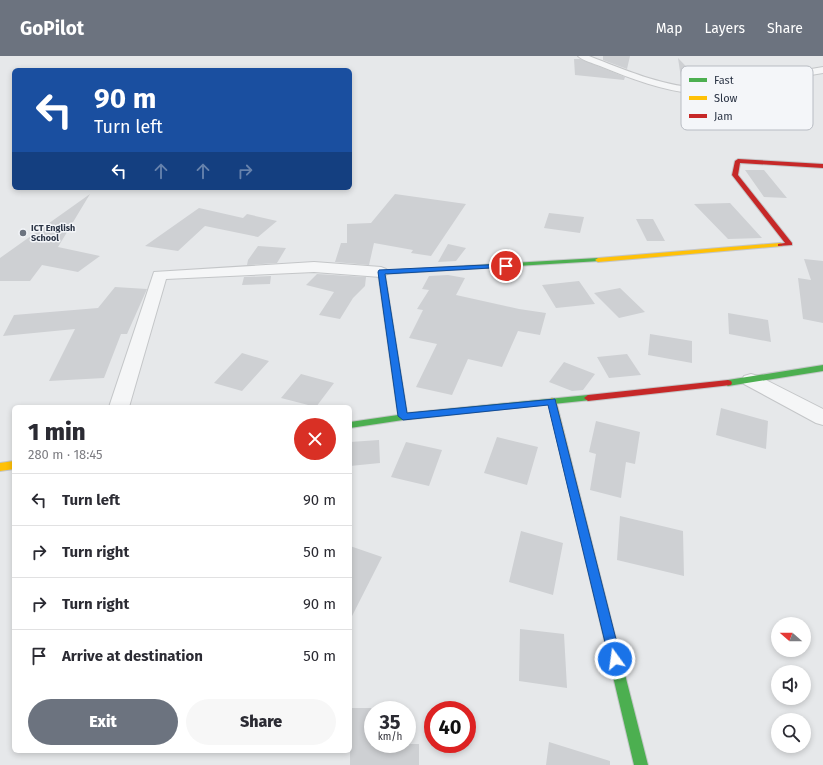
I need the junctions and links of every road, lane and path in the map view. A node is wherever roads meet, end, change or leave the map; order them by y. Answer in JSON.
{"nodes":[{"id":1,"x":582,"y":56,"type":"edge"},
{"id":2,"x":823,"y":70,"type":"edge"},
{"id":3,"x":813,"y":72,"type":"edge"},
{"id":4,"x":681,"y":89,"type":"edge"},
{"id":5,"x":823,"y":166,"type":"edge"},
{"id":6,"x":381,"y":272,"type":"junction"},
{"id":7,"x":823,"y":368,"type":"edge"},
{"id":8,"x":751,"y":380,"type":"junction"},
{"id":9,"x":552,"y":401,"type":"junction"},
{"id":10,"x":120,"y":405,"type":"edge"},
{"id":11,"x":403,"y":416,"type":"junction"},
{"id":12,"x":823,"y":418,"type":"edge"},
{"id":13,"x":352,"y":425,"type":"edge"},
{"id":14,"x":12,"y":465,"type":"edge"},
{"id":15,"x":0,"y":467,"type":"edge"},
{"id":16,"x":641,"y":765,"type":"edge"}],
"edges":[{"from":1,"to":4,"type":"street"},
{"from":2,"to":3,"type":"street"},
{"from":5,"to":6,"type":"street"},
{"from":6,"to":10,"type":"street"},
{"from":6,"to":11,"type":"street"},
{"from":7,"to":8,"type":"street"},
{"from":8,"to":9,"type":"street"},
{"from":8,"to":12,"type":"street"},
{"from":9,"to":11,"type":"street"},
{"from":9,"to":16,"type":"street"},
{"from":11,"to":13,"type":"street"},
{"from":14,"to":15,"type":"street"}]}
